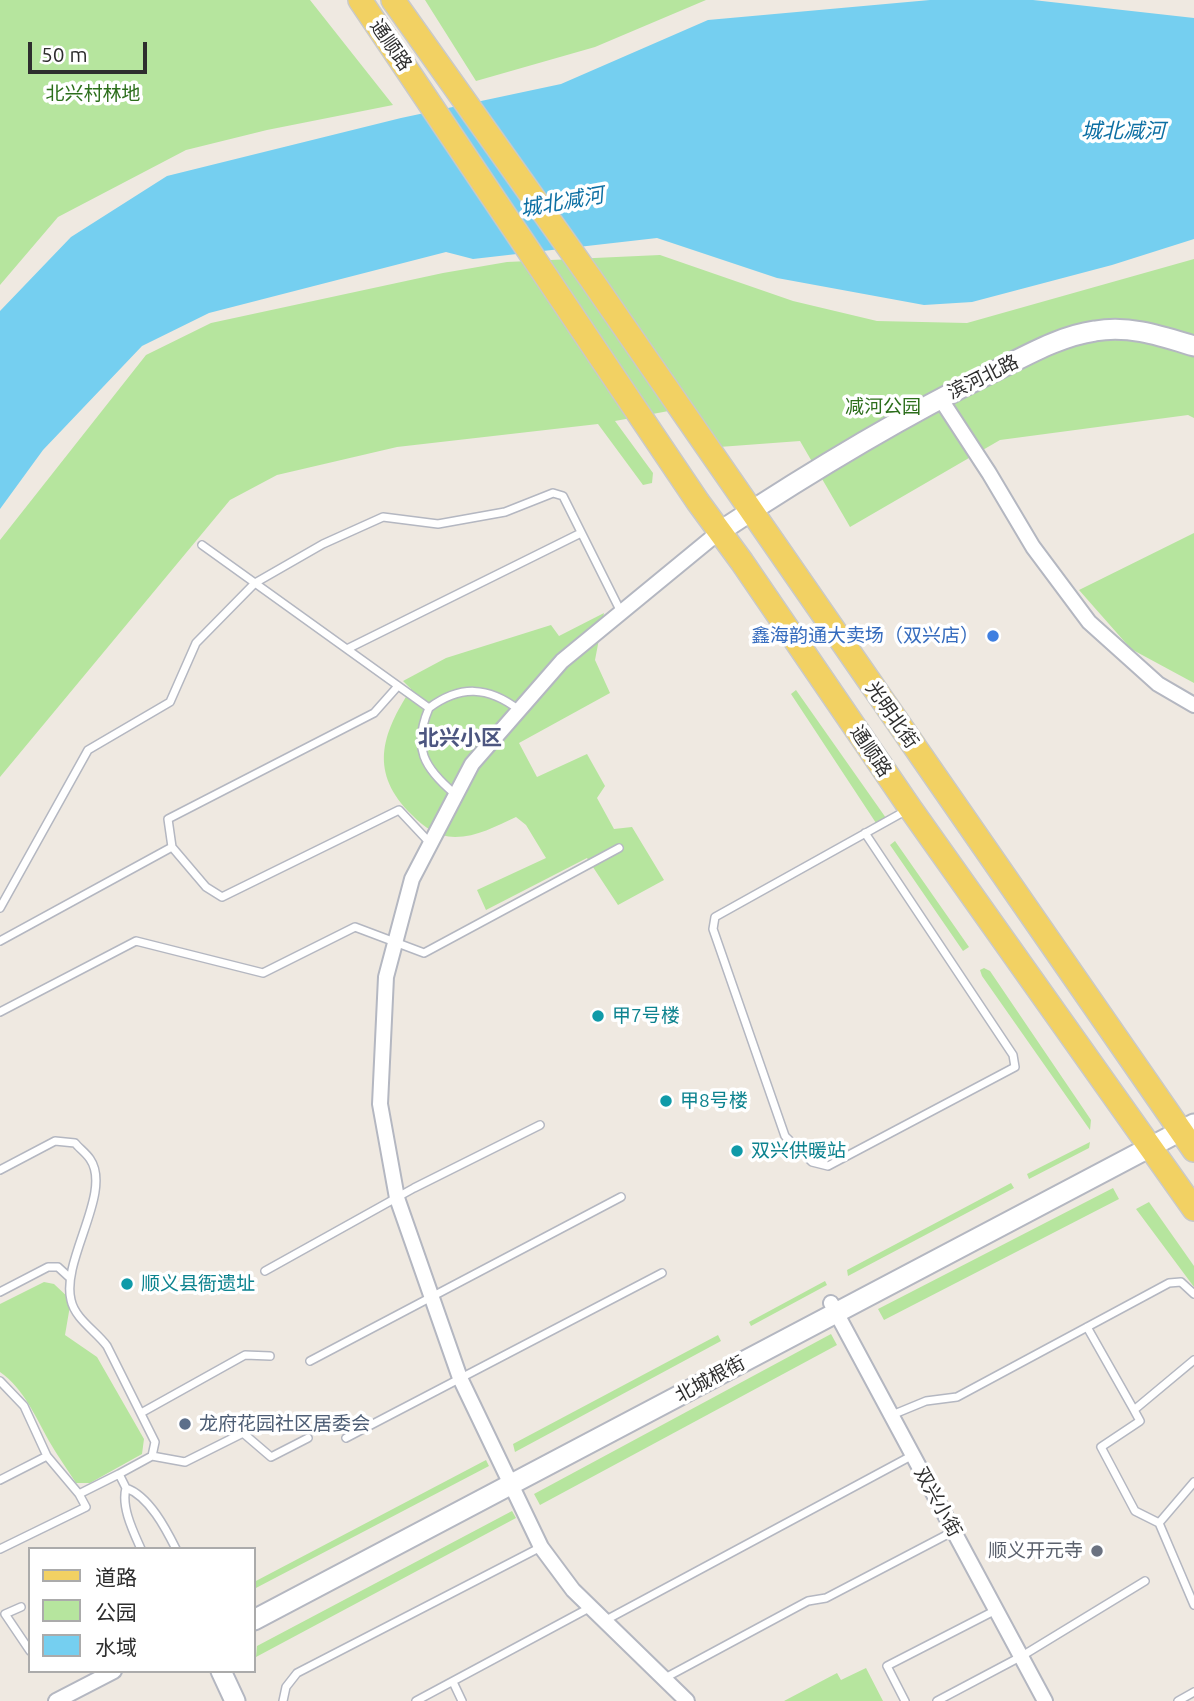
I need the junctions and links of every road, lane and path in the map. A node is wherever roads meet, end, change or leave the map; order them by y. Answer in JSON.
{"nodes":[{"id":1,"x":360,"y":0,"type":"edge"},
{"id":2,"x":393,"y":0,"type":"edge"},
{"id":3,"x":591,"y":279,"type":"joint"},
{"id":4,"x":1194,"y":346,"type":"edge"},
{"id":5,"x":940,"y":398,"type":"junction"},
{"id":6,"x":751,"y":511,"type":"junction"},
{"id":7,"x":719,"y":532,"type":"junction"},
{"id":8,"x":581,"y":533,"type":"junction"},
{"id":9,"x":202,"y":545,"type":"dead end"},
{"id":10,"x":255,"y":583,"type":"junction"},
{"id":11,"x":621,"y":612,"type":"junction"},
{"id":12,"x":347,"y":649,"type":"junction"},
{"id":13,"x":398,"y":686,"type":"junction"},
{"id":14,"x":1194,"y":705,"type":"edge"},
{"id":15,"x":429,"y":709,"type":"junction"},
{"id":16,"x":519,"y":710,"type":"junction"},
{"id":17,"x":455,"y":794,"type":"junction"},
{"id":18,"x":910,"y":808,"type":"junction"},
{"id":19,"x":865,"y":833,"type":"junction"},
{"id":20,"x":430,"y":843,"type":"junction"},
{"id":21,"x":172,"y":846,"type":"junction"},
{"id":22,"x":619,"y":848,"type":"dead end"},
{"id":23,"x":0,"y":908,"type":"edge"},
{"id":24,"x":0,"y":941,"type":"edge"},
{"id":25,"x":395,"y":942,"type":"junction"},
{"id":26,"x":0,"y":1012,"type":"edge"},
{"id":27,"x":540,"y":1125,"type":"dead end"},
{"id":28,"x":1173,"y":1133,"type":"edge"},
{"id":29,"x":0,"y":1170,"type":"edge"},
{"id":30,"x":621,"y":1197,"type":"dead end"},
{"id":31,"x":397,"y":1198,"type":"junction"},
{"id":32,"x":1194,"y":1209,"type":"edge"},
{"id":33,"x":265,"y":1271,"type":"dead end"},
{"id":34,"x":662,"y":1273,"type":"dead end"},
{"id":35,"x":70,"y":1278,"type":"junction"},
{"id":36,"x":0,"y":1292,"type":"edge"},
{"id":37,"x":1194,"y":1294,"type":"edge"},
{"id":38,"x":431,"y":1297,"type":"junction"},
{"id":39,"x":833,"y":1308,"type":"junction"},
{"id":40,"x":1087,"y":1327,"type":"junction"},
{"id":41,"x":270,"y":1356,"type":"dead end"},
{"id":42,"x":1194,"y":1360,"type":"edge"},
{"id":43,"x":310,"y":1361,"type":"dead end"},
{"id":44,"x":460,"y":1378,"type":"junction"},
{"id":45,"x":0,"y":1381,"type":"edge"},
{"id":46,"x":9,"y":1389,"type":"junction"},
{"id":47,"x":0,"y":1393,"type":"edge"},
{"id":48,"x":1134,"y":1410,"type":"junction"},
{"id":49,"x":141,"y":1413,"type":"junction"},
{"id":50,"x":891,"y":1415,"type":"junction"},
{"id":51,"x":308,"y":1438,"type":"dead end"},
{"id":52,"x":346,"y":1438,"type":"dead end"},
{"id":53,"x":913,"y":1455,"type":"junction"},
{"id":54,"x":47,"y":1456,"type":"junction"},
{"id":55,"x":152,"y":1456,"type":"junction"},
{"id":56,"x":119,"y":1474,"type":"junction"},
{"id":57,"x":506,"y":1479,"type":"junction"},
{"id":58,"x":0,"y":1480,"type":"edge"},
{"id":59,"x":1194,"y":1482,"type":"edge"},
{"id":60,"x":126,"y":1488,"type":"junction"},
{"id":61,"x":79,"y":1494,"type":"junction"},
{"id":62,"x":1159,"y":1522,"type":"junction"},
{"id":63,"x":954,"y":1531,"type":"junction"},
{"id":64,"x":140,"y":1547,"type":"edge"},
{"id":65,"x":175,"y":1547,"type":"edge"},
{"id":66,"x":541,"y":1548,"type":"junction"},
{"id":67,"x":0,"y":1549,"type":"edge"},
{"id":68,"x":1145,"y":1581,"type":"dead end"},
{"id":69,"x":256,"y":1605,"type":"edge"},
{"id":70,"x":1194,"y":1605,"type":"edge"},
{"id":71,"x":21,"y":1607,"type":"dead end"},
{"id":72,"x":591,"y":1607,"type":"junction"},
{"id":73,"x":996,"y":1610,"type":"junction"},
{"id":74,"x":256,"y":1619,"type":"edge"},
{"id":75,"x":606,"y":1620,"type":"junction"},
{"id":76,"x":28,"y":1648,"type":"edge"},
{"id":77,"x":1022,"y":1657,"type":"junction"},
{"id":78,"x":110,"y":1673,"type":"edge"},
{"id":79,"x":223,"y":1673,"type":"edge"},
{"id":80,"x":665,"y":1678,"type":"junction"},
{"id":81,"x":453,"y":1682,"type":"junction"},
{"id":82,"x":1194,"y":1692,"type":"edge"},
{"id":83,"x":56,"y":1701,"type":"edge"},
{"id":84,"x":236,"y":1701,"type":"edge"},
{"id":85,"x":283,"y":1701,"type":"edge"},
{"id":86,"x":416,"y":1701,"type":"edge"},
{"id":87,"x":462,"y":1701,"type":"edge"},
{"id":88,"x":687,"y":1701,"type":"edge"},
{"id":89,"x":905,"y":1701,"type":"edge"},
{"id":90,"x":937,"y":1701,"type":"edge"},
{"id":91,"x":1045,"y":1701,"type":"edge"},
{"id":92,"x":1178,"y":1701,"type":"edge"}],
"edges":[{"from":1,"to":7,"type":"main road","name":"通顺路"},
{"from":2,"to":3,"type":"main road","name":"通顺路"},
{"from":3,"to":6,"type":"main road","name":"光明北街"},
{"from":4,"to":5,"type":"street","name":"滨河北路"},
{"from":5,"to":6,"type":"street","name":"滨河北路"},
{"from":5,"to":14,"type":"street"},
{"from":6,"to":7,"type":"street","name":"滨河北路"},
{"from":6,"to":28,"type":"main road","name":"光明北街"},
{"from":7,"to":11,"type":"street"},
{"from":7,"to":18,"type":"main road","name":"通顺路"},
{"from":8,"to":10,"type":"lane"},
{"from":8,"to":11,"type":"lane"},
{"from":8,"to":12,"type":"lane"},
{"from":9,"to":10,"type":"lane"},
{"from":10,"to":12,"type":"lane"},
{"from":10,"to":23,"type":"lane"},
{"from":11,"to":16,"type":"street"},
{"from":12,"to":13,"type":"lane"},
{"from":13,"to":15,"type":"lane"},
{"from":13,"to":21,"type":"lane"},
{"from":15,"to":16,"type":"lane"},
{"from":15,"to":17,"type":"lane"},
{"from":16,"to":17,"type":"street"},
{"from":17,"to":20,"type":"street"},
{"from":18,"to":19,"type":"lane"},
{"from":18,"to":28,"type":"main road","name":"通顺路"},
{"from":19,"to":19,"type":"lane"},
{"from":20,"to":21,"type":"lane"},
{"from":20,"to":25,"type":"street"},
{"from":21,"to":24,"type":"lane"},
{"from":22,"to":25,"type":"lane"},
{"from":25,"to":26,"type":"lane"},
{"from":25,"to":31,"type":"street"},
{"from":27,"to":31,"type":"lane"},
{"from":28,"to":32,"type":"main road","name":"通顺路"},
{"from":28,"to":39,"type":"street","name":"北城根街"},
{"from":29,"to":35,"type":"lane"},
{"from":30,"to":38,"type":"lane"},
{"from":31,"to":33,"type":"lane"},
{"from":31,"to":38,"type":"street"},
{"from":34,"to":44,"type":"lane"},
{"from":35,"to":36,"type":"lane"},
{"from":35,"to":49,"type":"lane"},
{"from":37,"to":40,"type":"lane"},
{"from":38,"to":43,"type":"lane"},
{"from":38,"to":44,"type":"street"},
{"from":39,"to":50,"type":"street","name":"双兴小街"},
{"from":39,"to":57,"type":"street","name":"北城根街"},
{"from":40,"to":48,"type":"lane"},
{"from":40,"to":50,"type":"lane"},
{"from":41,"to":49,"type":"lane"},
{"from":42,"to":48,"type":"lane"},
{"from":44,"to":52,"type":"lane"},
{"from":44,"to":57,"type":"street"},
{"from":45,"to":46,"type":"lane"},
{"from":46,"to":47,"type":"lane"},
{"from":46,"to":54,"type":"lane"},
{"from":48,"to":62,"type":"lane"},
{"from":49,"to":55,"type":"lane"},
{"from":50,"to":53,"type":"street","name":"双兴小街"},
{"from":51,"to":55,"type":"lane"},
{"from":53,"to":63,"type":"street","name":"双兴小街"},
{"from":53,"to":75,"type":"lane"},
{"from":54,"to":58,"type":"lane"},
{"from":54,"to":61,"type":"lane"},
{"from":55,"to":56,"type":"lane"},
{"from":56,"to":60,"type":"lane"},
{"from":56,"to":61,"type":"lane"},
{"from":57,"to":66,"type":"street"},
{"from":57,"to":69,"type":"street","name":"北城根街"},
{"from":57,"to":74,"type":"street","name":"北城根街"},
{"from":59,"to":62,"type":"lane"},
{"from":60,"to":64,"type":"lane"},
{"from":60,"to":65,"type":"lane"},
{"from":61,"to":67,"type":"lane"},
{"from":62,"to":70,"type":"lane"},
{"from":63,"to":73,"type":"street","name":"双兴小街"},
{"from":63,"to":80,"type":"lane"},
{"from":66,"to":72,"type":"street"},
{"from":66,"to":85,"type":"lane"},
{"from":68,"to":77,"type":"lane"},
{"from":71,"to":76,"type":"lane"},
{"from":72,"to":75,"type":"street"},
{"from":72,"to":81,"type":"lane"},
{"from":73,"to":77,"type":"street","name":"双兴小街"},
{"from":73,"to":89,"type":"lane"},
{"from":75,"to":80,"type":"street"},
{"from":77,"to":90,"type":"lane"},
{"from":77,"to":91,"type":"street","name":"双兴小街"},
{"from":78,"to":83,"type":"street"},
{"from":79,"to":84,"type":"street"},
{"from":80,"to":88,"type":"street"},
{"from":81,"to":86,"type":"lane"},
{"from":81,"to":87,"type":"lane"},
{"from":82,"to":92,"type":"lane"}]}
